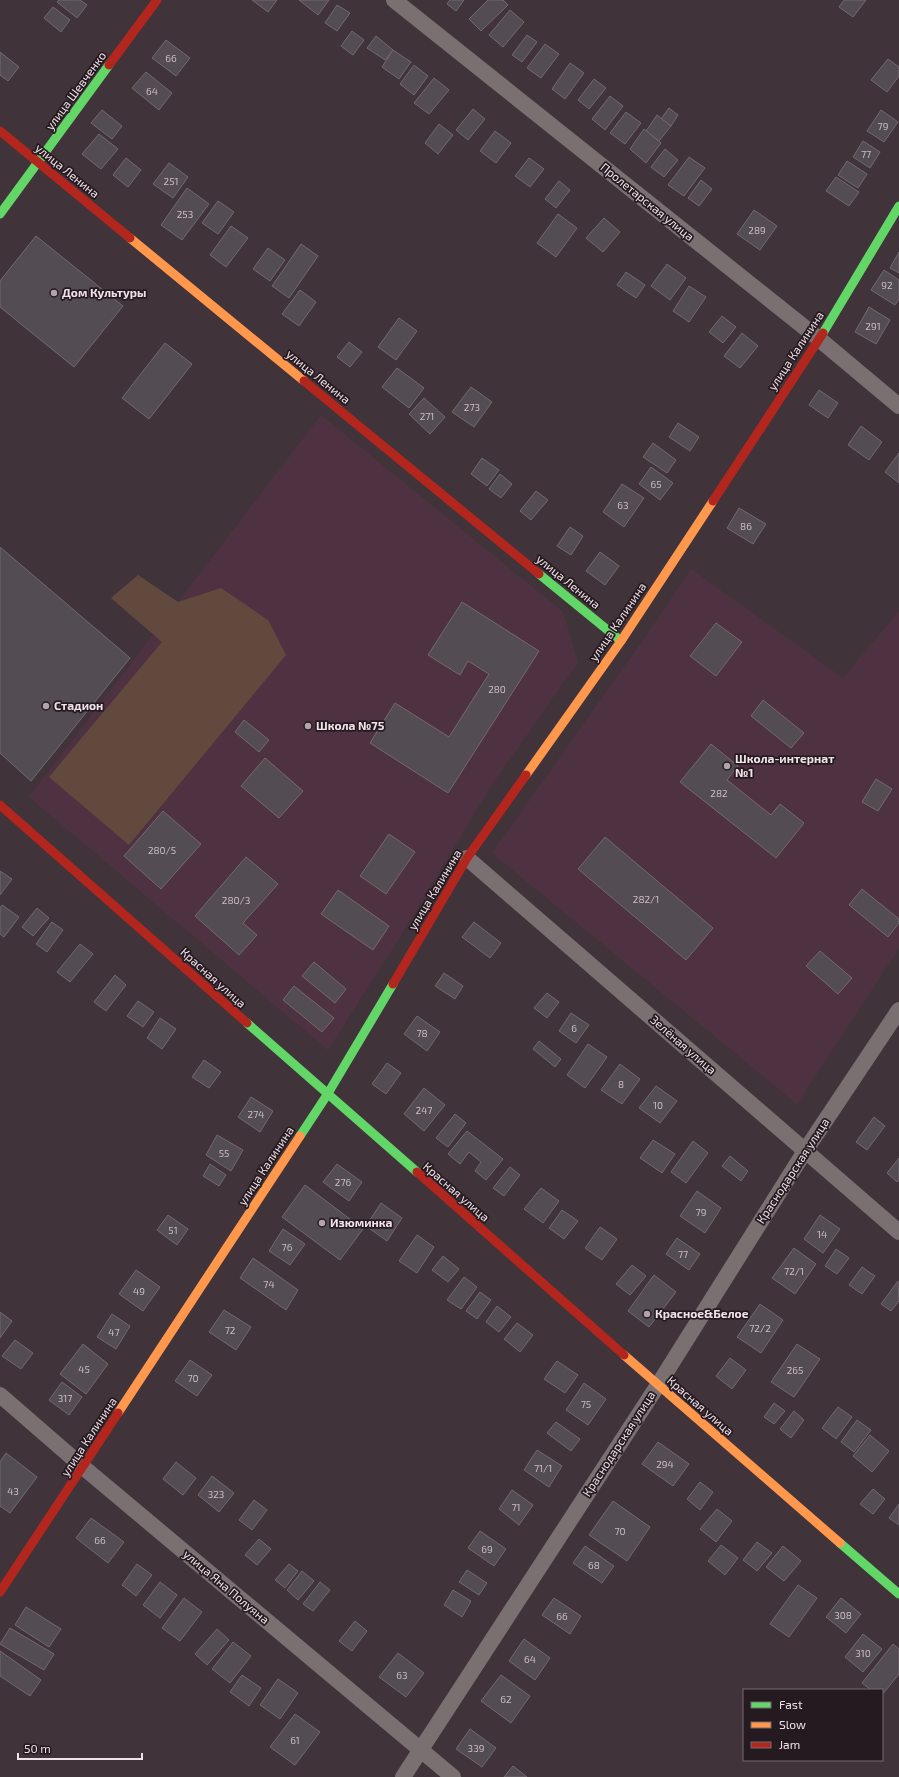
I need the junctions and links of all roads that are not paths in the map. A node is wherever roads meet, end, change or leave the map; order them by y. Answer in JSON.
{"nodes":[{"id":1,"x":157,"y":0,"type":"edge"},
{"id":2,"x":394,"y":0,"type":"edge"},
{"id":3,"x":0,"y":131,"type":"edge"},
{"id":4,"x":38,"y":163,"type":"junction"},
{"id":5,"x":899,"y":206,"type":"edge"},
{"id":6,"x":0,"y":214,"type":"edge"},
{"id":7,"x":819,"y":339,"type":"junction"},
{"id":8,"x":899,"y":406,"type":"edge"},
{"id":9,"x":621,"y":641,"type":"junction"},
{"id":10,"x":0,"y":805,"type":"edge"},
{"id":11,"x":467,"y":858,"type":"junction"},
{"id":12,"x":899,"y":1010,"type":"edge"},
{"id":13,"x":328,"y":1095,"type":"junction"},
{"id":14,"x":805,"y":1151,"type":"junction"},
{"id":15,"x":899,"y":1232,"type":"edge"},
{"id":16,"x":658,"y":1385,"type":"junction"},
{"id":17,"x":0,"y":1395,"type":"edge"},
{"id":18,"x":83,"y":1467,"type":"junction"},
{"id":19,"x":0,"y":1592,"type":"edge"},
{"id":20,"x":899,"y":1594,"type":"edge"},
{"id":21,"x":421,"y":1749,"type":"junction"},
{"id":22,"x":403,"y":1777,"type":"edge"},
{"id":23,"x":453,"y":1777,"type":"edge"}],
"edges":[{"from":1,"to":4,"type":"street","name":"улица Шевченко"},
{"from":2,"to":7,"type":"street","name":"Пролетарская улица"},
{"from":3,"to":4,"type":"street","name":"улица Ленина"},
{"from":4,"to":6,"type":"street","name":"улица Шевченко"},
{"from":4,"to":9,"type":"street","name":"улица Ленина"},
{"from":5,"to":7,"type":"street","name":"улица Калинина"},
{"from":7,"to":8,"type":"street","name":"Пролетарская улица"},
{"from":7,"to":9,"type":"street","name":"улица Калинина"},
{"from":9,"to":11,"type":"street","name":"улица Калинина"},
{"from":10,"to":13,"type":"street","name":"Красная улица"},
{"from":11,"to":13,"type":"street","name":"улица Калинина"},
{"from":11,"to":14,"type":"street","name":"Зелёная улица"},
{"from":12,"to":14,"type":"street","name":"Краснодарская улица"},
{"from":13,"to":16,"type":"street","name":"Красная улица"},
{"from":13,"to":18,"type":"street","name":"улица Калинина"},
{"from":14,"to":15,"type":"street","name":"Зелёная улица"},
{"from":14,"to":16,"type":"street","name":"Краснодарская улица"},
{"from":16,"to":20,"type":"street","name":"Красная улица"},
{"from":16,"to":21,"type":"street","name":"Краснодарская улица"},
{"from":17,"to":18,"type":"street","name":"улица Яна Полуяна"},
{"from":18,"to":19,"type":"street","name":"улица Калинина"},
{"from":18,"to":21,"type":"street","name":"улица Яна Полуяна"},
{"from":21,"to":22,"type":"street","name":"Краснодарская улица"},
{"from":21,"to":23,"type":"street","name":"улица Яна Полуяна"}]}
